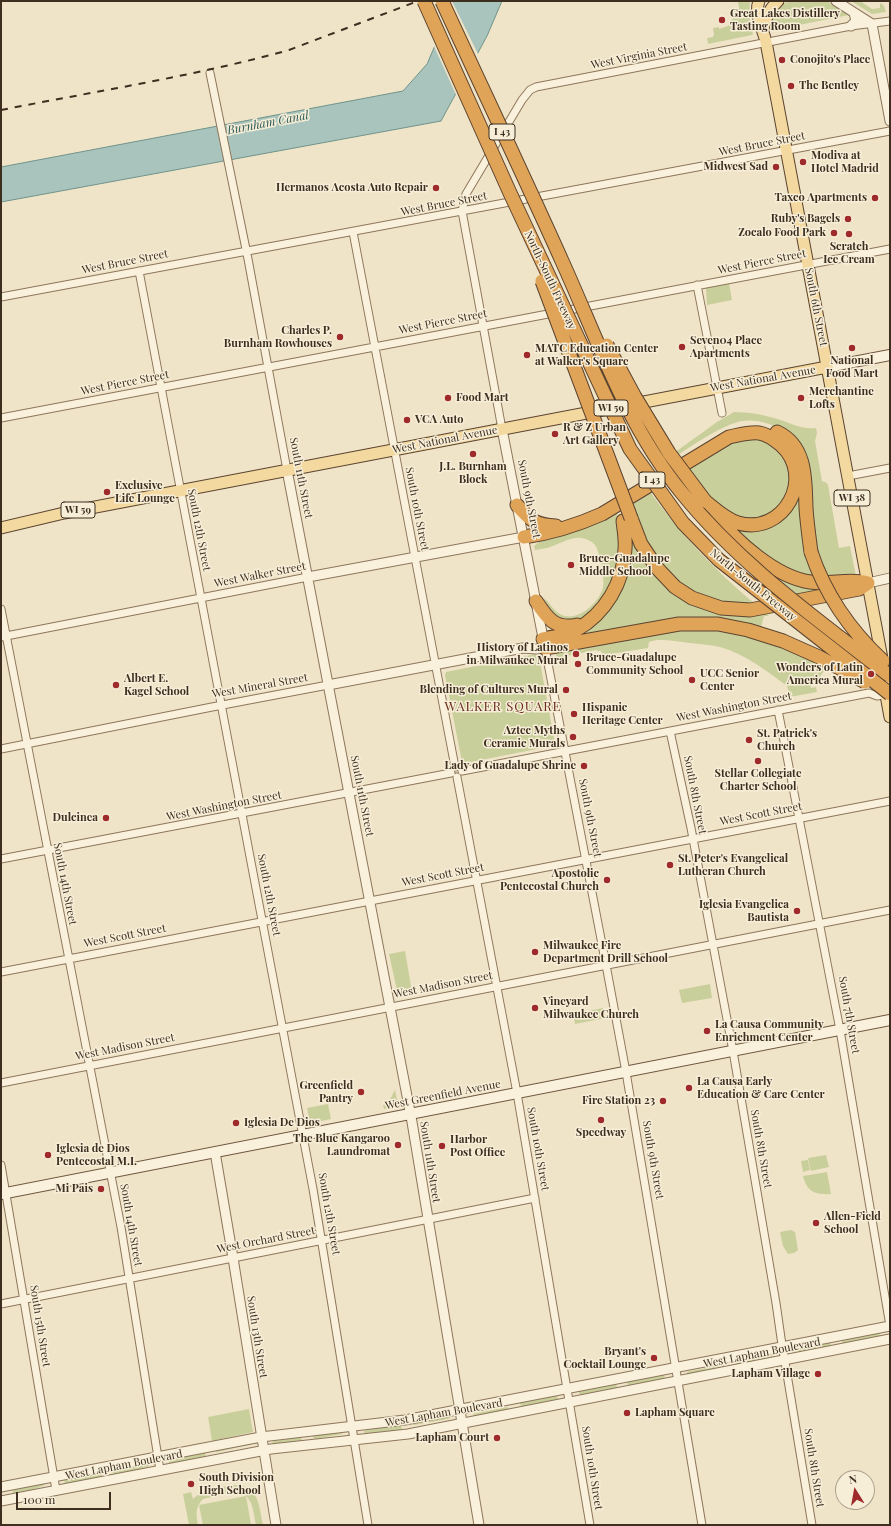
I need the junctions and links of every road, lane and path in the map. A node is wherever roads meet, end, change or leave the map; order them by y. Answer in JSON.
{"nodes":[{"id":1,"x":424,"y":1,"type":"edge"},
{"id":2,"x":442,"y":1,"type":"edge"},
{"id":3,"x":759,"y":1,"type":"edge"},
{"id":4,"x":778,"y":1,"type":"edge"},
{"id":5,"x":836,"y":1,"type":"edge"},
{"id":6,"x":854,"y":13,"type":"junction"},
{"id":7,"x":890,"y":21,"type":"edge"},
{"id":8,"x":872,"y":24,"type":"junction"},
{"id":9,"x":851,"y":26,"type":"junction"},
{"id":10,"x":763,"y":29,"type":"junction"},
{"id":11,"x":766,"y":42,"type":"junction"},
{"id":12,"x":210,"y":73,"type":"dead end"},
{"id":13,"x":890,"y":121,"type":"edge"},
{"id":14,"x":890,"y":131,"type":"edge"},
{"id":15,"x":786,"y":151,"type":"junction"},
{"id":16,"x":510,"y":193,"type":"junction"},
{"id":17,"x":462,"y":211,"type":"junction"},
{"id":18,"x":353,"y":232,"type":"junction"},
{"id":19,"x":890,"y":249,"type":"edge"},
{"id":20,"x":246,"y":251,"type":"junction"},
{"id":21,"x":563,"y":262,"type":"junction"},
{"id":22,"x":808,"y":264,"type":"junction"},
{"id":23,"x":139,"y":271,"type":"junction"},
{"id":24,"x":697,"y":285,"type":"junction"},
{"id":25,"x":1,"y":297,"type":"edge"},
{"id":26,"x":483,"y":326,"type":"junction"},
{"id":27,"x":375,"y":346,"type":"junction"},
{"id":28,"x":890,"y":355,"type":"edge"},
{"id":29,"x":268,"y":367,"type":"junction"},
{"id":30,"x":828,"y":367,"type":"junction"},
{"id":31,"x":161,"y":387,"type":"junction"},
{"id":32,"x":718,"y":388,"type":"junction"},
{"id":33,"x":722,"y":413,"type":"dead end"},
{"id":34,"x":1,"y":418,"type":"edge"},
{"id":35,"x":502,"y":429,"type":"junction"},
{"id":36,"x":395,"y":450,"type":"junction"},
{"id":37,"x":890,"y":468,"type":"edge"},
{"id":38,"x":287,"y":470,"type":"junction"},
{"id":39,"x":848,"y":476,"type":"junction"},
{"id":40,"x":180,"y":490,"type":"junction"},
{"id":41,"x":705,"y":501,"type":"junction"},
{"id":42,"x":518,"y":504,"type":"junction"},
{"id":43,"x":627,"y":519,"type":"junction"},
{"id":44,"x":556,"y":526,"type":"junction"},
{"id":45,"x":1,"y":528,"type":"edge"},
{"id":46,"x":524,"y":537,"type":"junction"},
{"id":47,"x":415,"y":557,"type":"junction"},
{"id":48,"x":308,"y":577,"type":"junction"},
{"id":49,"x":890,"y":578,"type":"edge"},
{"id":50,"x":868,"y":583,"type":"junction"},
{"id":51,"x":201,"y":598,"type":"junction"},
{"id":52,"x":536,"y":601,"type":"junction"},
{"id":53,"x":1,"y":609,"type":"edge"},
{"id":54,"x":585,"y":623,"type":"junction"},
{"id":55,"x":4,"y":637,"type":"edge"},
{"id":56,"x":544,"y":643,"type":"junction"},
{"id":57,"x":436,"y":664,"type":"junction"},
{"id":58,"x":328,"y":685,"type":"junction"},
{"id":59,"x":889,"y":685,"type":"edge"},
{"id":60,"x":221,"y":705,"type":"junction"},
{"id":61,"x":778,"y":710,"type":"junction"},
{"id":62,"x":890,"y":717,"type":"edge"},
{"id":63,"x":670,"y":731,"type":"junction"},
{"id":64,"x":28,"y":744,"type":"junction"},
{"id":65,"x":1,"y":749,"type":"edge"},
{"id":66,"x":564,"y":751,"type":"junction"},
{"id":67,"x":456,"y":772,"type":"junction"},
{"id":68,"x":349,"y":792,"type":"junction"},
{"id":69,"x":890,"y":801,"type":"edge"},
{"id":70,"x":242,"y":814,"type":"junction"},
{"id":71,"x":799,"y":817,"type":"junction"},
{"id":72,"x":692,"y":838,"type":"junction"},
{"id":73,"x":47,"y":851,"type":"junction"},
{"id":74,"x":1,"y":859,"type":"edge"},
{"id":75,"x":586,"y":859,"type":"junction"},
{"id":76,"x":477,"y":880,"type":"junction"},
{"id":77,"x":369,"y":900,"type":"junction"},
{"id":78,"x":890,"y":910,"type":"edge"},
{"id":79,"x":263,"y":921,"type":"junction"},
{"id":80,"x":820,"y":924,"type":"junction"},
{"id":81,"x":712,"y":945,"type":"junction"},
{"id":82,"x":68,"y":958,"type":"junction"},
{"id":83,"x":606,"y":965,"type":"junction"},
{"id":84,"x":1,"y":972,"type":"edge"},
{"id":85,"x":497,"y":986,"type":"junction"},
{"id":86,"x":390,"y":1007,"type":"junction"},
{"id":87,"x":890,"y":1020,"type":"edge"},
{"id":88,"x":283,"y":1027,"type":"junction"},
{"id":89,"x":840,"y":1030,"type":"junction"},
{"id":90,"x":733,"y":1051,"type":"junction"},
{"id":91,"x":89,"y":1066,"type":"junction"},
{"id":92,"x":626,"y":1072,"type":"junction"},
{"id":93,"x":1,"y":1083,"type":"edge"},
{"id":94,"x":517,"y":1093,"type":"junction"},
{"id":95,"x":410,"y":1114,"type":"junction"},
{"id":96,"x":303,"y":1135,"type":"junction"},
{"id":97,"x":215,"y":1152,"type":"junction"},
{"id":98,"x":1,"y":1166,"type":"edge"},
{"id":99,"x":110,"y":1172,"type":"junction"},
{"id":100,"x":3,"y":1193,"type":"edge"},
{"id":101,"x":536,"y":1198,"type":"junction"},
{"id":102,"x":428,"y":1220,"type":"junction"},
{"id":103,"x":322,"y":1240,"type":"junction"},
{"id":104,"x":233,"y":1258,"type":"junction"},
{"id":105,"x":129,"y":1278,"type":"junction"},
{"id":106,"x":25,"y":1299,"type":"junction"},
{"id":107,"x":1,"y":1304,"type":"edge"},
{"id":108,"x":890,"y":1326,"type":"edge"},
{"id":109,"x":890,"y":1339,"type":"edge"},
{"id":110,"x":782,"y":1347,"type":"junction"},
{"id":111,"x":785,"y":1361,"type":"junction"},
{"id":112,"x":675,"y":1368,"type":"junction"},
{"id":113,"x":678,"y":1382,"type":"junction"},
{"id":114,"x":568,"y":1389,"type":"junction"},
{"id":115,"x":570,"y":1402,"type":"junction"},
{"id":116,"x":460,"y":1410,"type":"junction"},
{"id":117,"x":462,"y":1423,"type":"junction"},
{"id":118,"x":353,"y":1426,"type":"junction"},
{"id":119,"x":261,"y":1437,"type":"junction"},
{"id":120,"x":355,"y":1439,"type":"junction"},
{"id":121,"x":263,"y":1450,"type":"junction"},
{"id":122,"x":158,"y":1457,"type":"junction"},
{"id":123,"x":160,"y":1470,"type":"junction"},
{"id":124,"x":54,"y":1477,"type":"junction"},
{"id":125,"x":1,"y":1487,"type":"edge"},
{"id":126,"x":56,"y":1490,"type":"junction"},
{"id":127,"x":1,"y":1501,"type":"edge"},
{"id":128,"x":276,"y":1525,"type":"edge"},
{"id":129,"x":368,"y":1525,"type":"edge"},
{"id":130,"x":479,"y":1525,"type":"edge"},
{"id":131,"x":590,"y":1525,"type":"edge"},
{"id":132,"x":702,"y":1525,"type":"edge"},
{"id":133,"x":812,"y":1525,"type":"edge"}],
"edges":[{"from":1,"to":16,"type":"highway","name":"North-South Freeway","number":"I 43","bridge":true},
{"from":2,"to":21,"type":"highway","name":"North-South Freeway","number":"I 43","bridge":true},
{"from":3,"to":10,"type":"main road","name":"South 6th Street"},
{"from":4,"to":10,"type":"main road"},
{"from":5,"to":6,"type":"street"},
{"from":6,"to":8,"type":"street"},
{"from":6,"to":9,"type":"street"},
{"from":7,"to":8,"type":"street","name":"West Virginia Street"},
{"from":8,"to":9,"type":"street","name":"West Virginia Street"},
{"from":8,"to":13,"type":"street"},
{"from":9,"to":11,"type":"street","name":"West Virginia Street"},
{"from":10,"to":11,"type":"main road","name":"South 6th Street"},
{"from":11,"to":15,"type":"main road","name":"South 6th Street"},
{"from":11,"to":17,"type":"street","name":"West Virginia Street"},
{"from":12,"to":20,"type":"street","name":"South 11th Street"},
{"from":14,"to":15,"type":"street","name":"West Bruce Street"},
{"from":15,"to":17,"type":"street","name":"West Bruce Street"},
{"from":15,"to":22,"type":"main road","name":"South 6th Street"},
{"from":16,"to":43,"type":"highway","bridge":true},
{"from":16,"to":59,"type":"highway","name":"North-South Freeway","number":"I 43","bridge":true},
{"from":17,"to":18,"type":"street","name":"West Bruce Street"},
{"from":17,"to":26,"type":"street","name":"South 9th Street"},
{"from":18,"to":20,"type":"street","name":"West Bruce Street"},
{"from":18,"to":27,"type":"street","name":"South 10th Street"},
{"from":19,"to":22,"type":"street","name":"West Pierce Street"},
{"from":20,"to":23,"type":"street","name":"West Bruce Street"},
{"from":20,"to":29,"type":"street","name":"South 11th Street"},
{"from":21,"to":41,"type":"highway","bridge":true},
{"from":21,"to":59,"type":"highway","name":"North-South Freeway","number":"I 43","bridge":true},
{"from":22,"to":24,"type":"street","name":"West Pierce Street"},
{"from":22,"to":30,"type":"main road","name":"South 6th Street"},
{"from":23,"to":25,"type":"street","name":"West Bruce Street"},
{"from":23,"to":31,"type":"street","name":"South 12th Street"},
{"from":24,"to":26,"type":"street","name":"West Pierce Street"},
{"from":24,"to":32,"type":"street"},
{"from":26,"to":27,"type":"street","name":"West Pierce Street"},
{"from":26,"to":35,"type":"street","name":"South 9th Street"},
{"from":27,"to":29,"type":"street","name":"West Pierce Street"},
{"from":27,"to":36,"type":"street","name":"South 10th Street"},
{"from":28,"to":30,"type":"main road","name":"West National Avenue","number":"WI 59"},
{"from":29,"to":31,"type":"street","name":"West Pierce Street"},
{"from":29,"to":38,"type":"street","name":"South 11th Street"},
{"from":30,"to":32,"type":"main road","name":"West National Avenue","number":"WI 59"},
{"from":30,"to":39,"type":"main road","name":"South 6th Street","number":"WI 38"},
{"from":31,"to":34,"type":"street","name":"West Pierce Street"},
{"from":31,"to":40,"type":"street","name":"South 12th Street"},
{"from":32,"to":33,"type":"street"},
{"from":32,"to":35,"type":"main road","name":"West National Avenue","number":"WI 59"},
{"from":35,"to":36,"type":"main road","name":"West National Avenue","number":"WI 59"},
{"from":35,"to":42,"type":"street","name":"South 9th Street"},
{"from":36,"to":38,"type":"main road","name":"West National Avenue","number":"WI 59"},
{"from":36,"to":47,"type":"street","name":"South 10th Street"},
{"from":37,"to":39,"type":"street"},
{"from":38,"to":40,"type":"main road","name":"West National Avenue","number":"WI 59"},
{"from":38,"to":48,"type":"street","name":"South 11th Street"},
{"from":39,"to":50,"type":"main road","name":"South 6th Street","number":"WI 38"},
{"from":40,"to":45,"type":"main road","name":"West National Avenue","number":"WI 59"},
{"from":40,"to":51,"type":"street","name":"South 12th Street"},
{"from":41,"to":46,"type":"highway"},
{"from":41,"to":50,"type":"highway"},
{"from":42,"to":44,"type":"highway"},
{"from":42,"to":46,"type":"street","name":"South 9th Street"},
{"from":43,"to":50,"type":"highway"},
{"from":43,"to":54,"type":"highway"},
{"from":44,"to":46,"type":"highway"},
{"from":44,"to":59,"type":"highway","bridge":true},
{"from":46,"to":47,"type":"street","name":"West Walker Street"},
{"from":46,"to":52,"type":"street","name":"South 9th Street"},
{"from":47,"to":48,"type":"street","name":"West Walker Street"},
{"from":47,"to":57,"type":"street","name":"South 10th Street"},
{"from":48,"to":51,"type":"street","name":"West Walker Street"},
{"from":48,"to":58,"type":"street","name":"South 11th Street"},
{"from":49,"to":50,"type":"street"},
{"from":50,"to":59,"type":"main road","name":"South 6th Street","number":"WI 38"},
{"from":51,"to":55,"type":"street","name":"West Walker Street"},
{"from":51,"to":60,"type":"street","name":"South 12th Street"},
{"from":52,"to":54,"type":"highway"},
{"from":52,"to":56,"type":"street","name":"South 9th Street"},
{"from":53,"to":55,"type":"street","name":"South 14th Street"},
{"from":54,"to":56,"type":"highway"},
{"from":55,"to":64,"type":"street","name":"South 14th Street"},
{"from":56,"to":57,"type":"street","name":"West Mineral Street"},
{"from":56,"to":59,"type":"highway","bridge":true},
{"from":56,"to":66,"type":"street","name":"South 9th Street"},
{"from":57,"to":58,"type":"street","name":"West Mineral Street"},
{"from":57,"to":67,"type":"street","name":"South 10th Street"},
{"from":58,"to":60,"type":"street","name":"West Mineral Street"},
{"from":58,"to":68,"type":"street","name":"South 11th Street"},
{"from":59,"to":61,"type":"street","name":"West Washington Street"},
{"from":59,"to":62,"type":"main road","name":"South 6th Street","number":"WI 38"},
{"from":60,"to":64,"type":"street","name":"West Mineral Street"},
{"from":60,"to":70,"type":"street","name":"South 12th Street"},
{"from":61,"to":63,"type":"street","name":"West Washington Street"},
{"from":61,"to":71,"type":"street","name":"South 7th Street"},
{"from":63,"to":66,"type":"street","name":"West Washington Street"},
{"from":63,"to":72,"type":"street","name":"South 8th Street"},
{"from":64,"to":65,"type":"street","name":"West Mineral Street"},
{"from":64,"to":73,"type":"street","name":"South 14th Street"},
{"from":66,"to":67,"type":"street","name":"West Washington Street"},
{"from":66,"to":75,"type":"street","name":"South 9th Street"},
{"from":67,"to":68,"type":"street","name":"West Washington Street"},
{"from":67,"to":76,"type":"street","name":"South 10th Street"},
{"from":68,"to":70,"type":"street","name":"West Washington Street"},
{"from":68,"to":77,"type":"street","name":"South 11th Street"},
{"from":69,"to":71,"type":"street","name":"West Scott Street"},
{"from":70,"to":73,"type":"street","name":"West Washington Street"},
{"from":70,"to":79,"type":"street","name":"South 12th Street"},
{"from":71,"to":72,"type":"street","name":"West Scott Street"},
{"from":71,"to":80,"type":"street","name":"South 7th Street"},
{"from":72,"to":75,"type":"street","name":"West Scott Street"},
{"from":72,"to":81,"type":"street","name":"South 8th Street"},
{"from":73,"to":74,"type":"street","name":"West Washington Street"},
{"from":73,"to":82,"type":"street","name":"South 14th Street"},
{"from":75,"to":76,"type":"street","name":"West Scott Street"},
{"from":75,"to":83,"type":"street","name":"South 9th Street"},
{"from":76,"to":77,"type":"street","name":"West Scott Street"},
{"from":76,"to":85,"type":"street","name":"South 10th Street"},
{"from":77,"to":79,"type":"street","name":"West Scott Street"},
{"from":77,"to":86,"type":"street","name":"South 11th Street"},
{"from":78,"to":80,"type":"street","name":"West Madison Street"},
{"from":79,"to":82,"type":"street","name":"West Scott Street"},
{"from":79,"to":88,"type":"street","name":"South 12th Street"},
{"from":80,"to":81,"type":"street","name":"West Madison Street"},
{"from":80,"to":89,"type":"street","name":"South 7th Street"},
{"from":81,"to":83,"type":"street","name":"West Madison Street"},
{"from":81,"to":90,"type":"street","name":"South 8th Street"},
{"from":82,"to":84,"type":"street","name":"West Scott Street"},
{"from":82,"to":91,"type":"street","name":"South 14th Street"},
{"from":83,"to":85,"type":"street","name":"West Madison Street"},
{"from":83,"to":92,"type":"street","name":"South 9th Street"},
{"from":85,"to":86,"type":"street","name":"West Madison Street"},
{"from":85,"to":94,"type":"street","name":"South 10th Street"},
{"from":86,"to":88,"type":"street","name":"West Madison Street"},
{"from":86,"to":95,"type":"street","name":"South 11th Street"},
{"from":87,"to":89,"type":"main road","name":"West Greenfield Avenue"},
{"from":88,"to":91,"type":"street","name":"West Madison Street"},
{"from":88,"to":96,"type":"street","name":"South 12th Street"},
{"from":89,"to":90,"type":"main road","name":"West Greenfield Avenue"},
{"from":89,"to":108,"type":"street","name":"South 7th Street"},
{"from":90,"to":92,"type":"main road","name":"West Greenfield Avenue"},
{"from":90,"to":110,"type":"street","name":"South 8th Street"},
{"from":91,"to":93,"type":"street","name":"West Madison Street"},
{"from":91,"to":99,"type":"street","name":"South 14th Street"},
{"from":92,"to":94,"type":"main road","name":"West Greenfield Avenue"},
{"from":92,"to":112,"type":"street","name":"South 9th Street"},
{"from":94,"to":95,"type":"main road","name":"West Greenfield Avenue"},
{"from":94,"to":101,"type":"street","name":"South 10th Street"},
{"from":95,"to":96,"type":"main road","name":"West Greenfield Avenue"},
{"from":95,"to":102,"type":"street","name":"South 11th Street"},
{"from":96,"to":97,"type":"main road","name":"West Greenfield Avenue"},
{"from":96,"to":103,"type":"street","name":"South 12th Street"},
{"from":97,"to":99,"type":"main road","name":"West Greenfield Avenue"},
{"from":97,"to":104,"type":"street","name":"South 13th Street"},
{"from":98,"to":100,"type":"street","name":"South 15th Street"},
{"from":99,"to":100,"type":"main road","name":"West Greenfield Avenue"},
{"from":99,"to":105,"type":"street","name":"South 14th Street"},
{"from":100,"to":106,"type":"street","name":"South 15th Street"},
{"from":101,"to":102,"type":"street","name":"West Orchard Street"},
{"from":101,"to":114,"type":"street","name":"South 10th Street"},
{"from":102,"to":103,"type":"street","name":"West Orchard Street"},
{"from":102,"to":116,"type":"street","name":"South 11th Street"},
{"from":103,"to":104,"type":"street","name":"West Orchard Street"},
{"from":103,"to":118,"type":"street","name":"South 12th Street"},
{"from":104,"to":105,"type":"street","name":"West Orchard Street"},
{"from":104,"to":119,"type":"street","name":"South 13th Street"},
{"from":105,"to":106,"type":"street","name":"West Orchard Street"},
{"from":105,"to":122,"type":"street","name":"South 14th Street"},
{"from":106,"to":107,"type":"street","name":"West Orchard Street"},
{"from":106,"to":124,"type":"street","name":"South 15th Street"},
{"from":108,"to":110,"type":"street","name":"West Lapham Boulevard"},
{"from":109,"to":111,"type":"street","name":"West Lapham Boulevard"},
{"from":110,"to":111,"type":"street","name":"South 8th Street"},
{"from":110,"to":112,"type":"street","name":"West Lapham Boulevard"},
{"from":111,"to":113,"type":"street","name":"West Lapham Boulevard"},
{"from":111,"to":133,"type":"street","name":"South 8th Street"},
{"from":112,"to":113,"type":"street","name":"South 9th Street"},
{"from":112,"to":114,"type":"street","name":"West Lapham Boulevard"},
{"from":113,"to":115,"type":"street","name":"West Lapham Boulevard"},
{"from":113,"to":132,"type":"street","name":"South 9th Street"},
{"from":114,"to":115,"type":"street","name":"South 10th Street"},
{"from":114,"to":116,"type":"street","name":"West Lapham Boulevard"},
{"from":115,"to":117,"type":"street","name":"West Lapham Boulevard"},
{"from":115,"to":131,"type":"street","name":"South 10th Street"},
{"from":116,"to":117,"type":"street","name":"South 11th Street"},
{"from":116,"to":118,"type":"street","name":"West Lapham Boulevard"},
{"from":117,"to":120,"type":"street","name":"West Lapham Boulevard"},
{"from":117,"to":130,"type":"street","name":"South 11th Street"},
{"from":118,"to":119,"type":"street","name":"West Lapham Boulevard"},
{"from":118,"to":120,"type":"street","name":"South 12th Street"},
{"from":119,"to":121,"type":"street","name":"South 13th Street"},
{"from":119,"to":122,"type":"street","name":"West Lapham Boulevard"},
{"from":120,"to":121,"type":"street","name":"West Lapham Boulevard"},
{"from":120,"to":129,"type":"street","name":"South 12th Street"},
{"from":121,"to":123,"type":"street","name":"West Lapham Boulevard"},
{"from":121,"to":128,"type":"street","name":"South 13th Street"},
{"from":122,"to":123,"type":"street","name":"South 14th Street"},
{"from":122,"to":124,"type":"street","name":"West Lapham Boulevard"},
{"from":123,"to":126,"type":"street","name":"West Lapham Boulevard"},
{"from":124,"to":125,"type":"street","name":"West Lapham Boulevard"},
{"from":124,"to":126,"type":"street","name":"South 15th Street"},
{"from":126,"to":127,"type":"street","name":"West Lapham Boulevard"}]}
